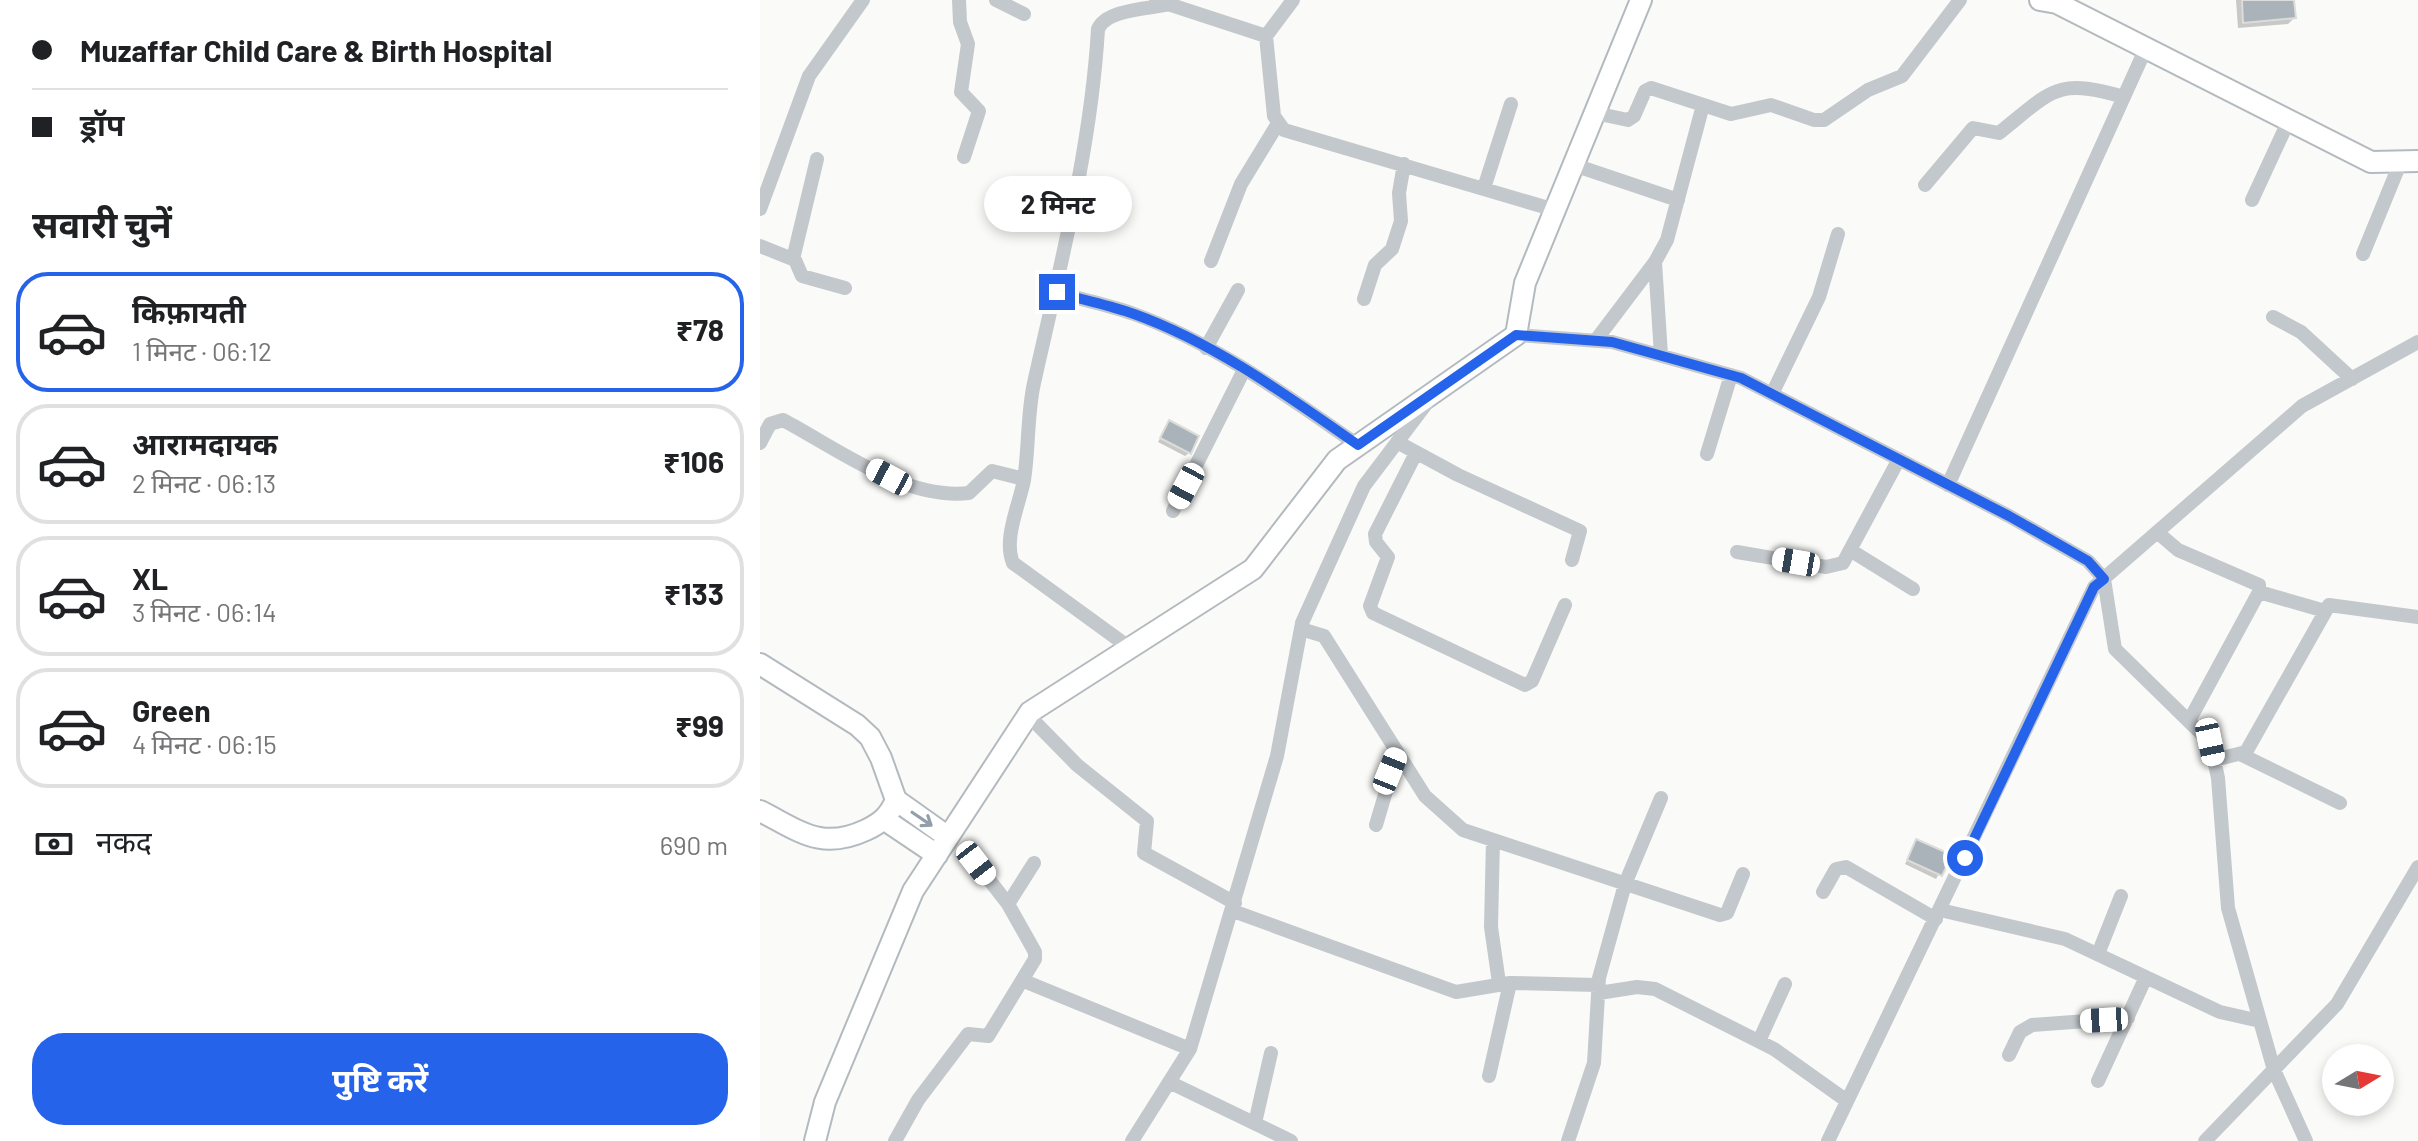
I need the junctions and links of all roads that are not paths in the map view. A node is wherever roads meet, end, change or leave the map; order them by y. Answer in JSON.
{"nodes":[{"id":1,"x":863,"y":0,"type":"edge"},
{"id":2,"x":959,"y":0,"type":"edge"},
{"id":3,"x":996,"y":0,"type":"edge"},
{"id":4,"x":1293,"y":0,"type":"edge"},
{"id":5,"x":1641,"y":0,"type":"edge"},
{"id":6,"x":1960,"y":0,"type":"edge"},
{"id":7,"x":2052,"y":1,"type":"edge"},
{"id":8,"x":1161,"y":2,"type":"edge"},
{"id":9,"x":1024,"y":14,"type":"dead end"},
{"id":10,"x":1266,"y":36,"type":"junction"},
{"id":11,"x":2146,"y":48,"type":"junction"},
{"id":12,"x":2124,"y":97,"type":"junction"},
{"id":13,"x":1511,"y":104,"type":"dead end"},
{"id":14,"x":1703,"y":105,"type":"junction"},
{"id":15,"x":1595,"y":113,"type":"junction"},
{"id":16,"x":2289,"y":120,"type":"junction"},
{"id":17,"x":1277,"y":125,"type":"junction"},
{"id":18,"x":964,"y":157,"type":"dead end"},
{"id":19,"x":817,"y":159,"type":"dead end"},
{"id":20,"x":2409,"y":161,"type":"edge"},
{"id":21,"x":1404,"y":164,"type":"junction"},
{"id":22,"x":1574,"y":165,"type":"junction"},
{"id":23,"x":1925,"y":185,"type":"dead end"},
{"id":24,"x":1484,"y":188,"type":"junction"},
{"id":25,"x":1678,"y":200,"type":"junction"},
{"id":26,"x":2252,"y":200,"type":"dead end"},
{"id":27,"x":760,"y":209,"type":"edge"},
{"id":28,"x":1555,"y":210,"type":"junction"},
{"id":29,"x":1838,"y":234,"type":"dead end"},
{"id":30,"x":760,"y":246,"type":"edge"},
{"id":31,"x":2363,"y":254,"type":"dead end"},
{"id":32,"x":793,"y":259,"type":"junction"},
{"id":33,"x":1211,"y":261,"type":"dead end"},
{"id":34,"x":1655,"y":262,"type":"junction"},
{"id":35,"x":845,"y":288,"type":"dead end"},
{"id":36,"x":1238,"y":290,"type":"dead end"},
{"id":37,"x":1057,"y":292,"type":"junction"},
{"id":38,"x":1364,"y":299,"type":"dead end"},
{"id":39,"x":2273,"y":317,"type":"dead end"},
{"id":40,"x":1516,"y":335,"type":"junction"},
{"id":41,"x":1596,"y":340,"type":"junction"},
{"id":42,"x":2418,"y":342,"type":"edge"},
{"id":43,"x":1206,"y":348,"type":"junction"},
{"id":44,"x":1661,"y":355,"type":"junction"},
{"id":45,"x":1244,"y":370,"type":"junction"},
{"id":46,"x":1731,"y":375,"type":"junction"},
{"id":47,"x":2352,"y":379,"type":"junction"},
{"id":48,"x":1436,"y":391,"type":"junction"},
{"id":49,"x":1772,"y":394,"type":"junction"},
{"id":50,"x":1397,"y":442,"type":"junction"},
{"id":51,"x":760,"y":443,"type":"edge"},
{"id":52,"x":1358,"y":445,"type":"junction"},
{"id":53,"x":1416,"y":453,"type":"junction"},
{"id":54,"x":1707,"y":454,"type":"dead end"},
{"id":55,"x":1899,"y":459,"type":"junction"},
{"id":56,"x":1024,"y":479,"type":"junction"},
{"id":57,"x":1948,"y":485,"type":"junction"},
{"id":58,"x":1173,"y":511,"type":"dead end"},
{"id":59,"x":2157,"y":532,"type":"junction"},
{"id":60,"x":1850,"y":550,"type":"junction"},
{"id":61,"x":1737,"y":552,"type":"dead end"},
{"id":62,"x":1572,"y":560,"type":"dead end"},
{"id":63,"x":2104,"y":579,"type":"junction"},
{"id":64,"x":1913,"y":589,"type":"dead end"},
{"id":65,"x":2259,"y":592,"type":"junction"},
{"id":66,"x":1565,"y":605,"type":"dead end"},
{"id":67,"x":2325,"y":611,"type":"junction"},
{"id":68,"x":2418,"y":617,"type":"edge"},
{"id":69,"x":1301,"y":629,"type":"junction"},
{"id":70,"x":1130,"y":648,"type":"junction"},
{"id":71,"x":760,"y":664,"type":"edge"},
{"id":72,"x":1028,"y":715,"type":"junction"},
{"id":73,"x":2189,"y":721,"type":"junction"},
{"id":74,"x":1397,"y":754,"type":"junction"},
{"id":75,"x":2242,"y":755,"type":"junction"},
{"id":76,"x":2214,"y":760,"type":"junction"},
{"id":77,"x":1661,"y":798,"type":"dead end"},
{"id":78,"x":896,"y":800,"type":"junction"},
{"id":79,"x":2340,"y":803,"type":"dead end"},
{"id":80,"x":760,"y":811,"type":"edge"},
{"id":81,"x":885,"y":820,"type":"junction"},
{"id":82,"x":1376,"y":825,"type":"dead end"},
{"id":83,"x":1493,"y":840,"type":"junction"},
{"id":84,"x":942,"y":846,"type":"junction"},
{"id":85,"x":976,"y":863,"type":"dead end"},
{"id":86,"x":1034,"y":863,"type":"dead end"},
{"id":87,"x":1743,"y":874,"type":"dead end"},
{"id":88,"x":2416,"y":874,"type":"edge"},
{"id":89,"x":1625,"y":884,"type":"junction"},
{"id":90,"x":1823,"y":892,"type":"dead end"},
{"id":91,"x":2121,"y":896,"type":"dead end"},
{"id":92,"x":1008,"y":904,"type":"junction"},
{"id":93,"x":1234,"y":907,"type":"junction"},
{"id":94,"x":1938,"y":915,"type":"junction"},
{"id":95,"x":2098,"y":954,"type":"junction"},
{"id":96,"x":2146,"y":977,"type":"junction"},
{"id":97,"x":1024,"y":981,"type":"junction"},
{"id":98,"x":1504,"y":983,"type":"junction"},
{"id":99,"x":1785,"y":984,"type":"dead end"},
{"id":100,"x":1598,"y":989,"type":"junction"},
{"id":101,"x":2128,"y":1018,"type":"junction"},
{"id":102,"x":2260,"y":1021,"type":"junction"},
{"id":103,"x":1759,"y":1041,"type":"junction"},
{"id":104,"x":1190,"y":1049,"type":"junction"},
{"id":105,"x":1271,"y":1053,"type":"dead end"},
{"id":106,"x":2009,"y":1055,"type":"dead end"},
{"id":107,"x":2274,"y":1070,"type":"junction"},
{"id":108,"x":1489,"y":1076,"type":"dead end"},
{"id":109,"x":2098,"y":1081,"type":"dead end"},
{"id":110,"x":1169,"y":1082,"type":"junction"},
{"id":111,"x":1847,"y":1101,"type":"junction"},
{"id":112,"x":1255,"y":1123,"type":"junction"},
{"id":113,"x":2299,"y":1125,"type":"junction"},
{"id":114,"x":815,"y":1141,"type":"edge"},
{"id":115,"x":895,"y":1141,"type":"edge"},
{"id":116,"x":1132,"y":1141,"type":"edge"},
{"id":117,"x":1291,"y":1141,"type":"edge"},
{"id":118,"x":1568,"y":1141,"type":"edge"},
{"id":119,"x":1828,"y":1141,"type":"edge"},
{"id":120,"x":2205,"y":1141,"type":"edge"},
{"id":121,"x":2291,"y":1141,"type":"edge"},
{"id":122,"x":2306,"y":1141,"type":"edge"}],
"edges":[{"from":1,"to":27,"type":"street"},
{"from":2,"to":18,"type":"street"},
{"from":3,"to":9,"type":"street"},
{"from":4,"to":10,"type":"street"},
{"from":5,"to":15,"type":"street"},
{"from":6,"to":14,"type":"street"},
{"from":7,"to":11,"type":"street"},
{"from":8,"to":10,"type":"street"},
{"from":8,"to":37,"type":"street"},
{"from":10,"to":17,"type":"street"},
{"from":11,"to":12,"type":"street"},
{"from":11,"to":16,"type":"street"},
{"from":12,"to":23,"type":"street"},
{"from":12,"to":57,"type":"street"},
{"from":13,"to":24,"type":"street"},
{"from":14,"to":15,"type":"street"},
{"from":14,"to":25,"type":"street"},
{"from":15,"to":22,"type":"street"},
{"from":16,"to":20,"type":"street"},
{"from":16,"to":26,"type":"street"},
{"from":17,"to":21,"type":"street"},
{"from":17,"to":33,"type":"street"},
{"from":19,"to":32,"type":"street"},
{"from":20,"to":31,"type":"street"},
{"from":21,"to":24,"type":"street"},
{"from":21,"to":38,"type":"street"},
{"from":22,"to":25,"type":"street"},
{"from":22,"to":28,"type":"street"},
{"from":24,"to":28,"type":"street"},
{"from":25,"to":34,"type":"street"},
{"from":28,"to":40,"type":"street"},
{"from":29,"to":49,"type":"street"},
{"from":30,"to":32,"type":"street"},
{"from":32,"to":35,"type":"street"},
{"from":34,"to":41,"type":"street"},
{"from":34,"to":44,"type":"street"},
{"from":36,"to":43,"type":"street"},
{"from":37,"to":43,"type":"street"},
{"from":37,"to":56,"type":"street"},
{"from":39,"to":47,"type":"street"},
{"from":40,"to":41,"type":"street"},
{"from":40,"to":48,"type":"street"},
{"from":41,"to":44,"type":"street"},
{"from":42,"to":47,"type":"street"},
{"from":43,"to":45,"type":"street"},
{"from":44,"to":46,"type":"street"},
{"from":45,"to":52,"type":"street"},
{"from":45,"to":58,"type":"street"},
{"from":46,"to":49,"type":"street"},
{"from":46,"to":54,"type":"street"},
{"from":47,"to":59,"type":"street"},
{"from":48,"to":50,"type":"street"},
{"from":48,"to":52,"type":"street"},
{"from":49,"to":55,"type":"street"},
{"from":50,"to":53,"type":"street"},
{"from":50,"to":69,"type":"street"},
{"from":51,"to":56,"type":"street"},
{"from":52,"to":70,"type":"street"},
{"from":53,"to":62,"type":"street"},
{"from":53,"to":66,"type":"street"},
{"from":55,"to":57,"type":"street"},
{"from":55,"to":60,"type":"street"},
{"from":56,"to":70,"type":"street"},
{"from":57,"to":63,"type":"street"},
{"from":59,"to":63,"type":"street"},
{"from":59,"to":65,"type":"street"},
{"from":60,"to":61,"type":"street"},
{"from":60,"to":64,"type":"street"},
{"from":63,"to":73,"type":"street"},
{"from":63,"to":94,"type":"street"},
{"from":65,"to":67,"type":"street"},
{"from":65,"to":73,"type":"street"},
{"from":67,"to":68,"type":"street"},
{"from":67,"to":75,"type":"street"},
{"from":69,"to":74,"type":"street"},
{"from":69,"to":93,"type":"street"},
{"from":70,"to":72,"type":"street"},
{"from":71,"to":78,"type":"street"},
{"from":72,"to":84,"type":"street"},
{"from":72,"to":93,"type":"street"},
{"from":73,"to":76,"type":"street"},
{"from":74,"to":82,"type":"street"},
{"from":74,"to":83,"type":"street"},
{"from":75,"to":76,"type":"street"},
{"from":75,"to":79,"type":"street"},
{"from":76,"to":102,"type":"street"},
{"from":77,"to":89,"type":"street"},
{"from":78,"to":81,"type":"street"},
{"from":78,"to":84,"type":"street","one_way":true},
{"from":80,"to":81,"type":"street"},
{"from":81,"to":84,"type":"street"},
{"from":83,"to":89,"type":"street"},
{"from":83,"to":98,"type":"street"},
{"from":84,"to":114,"type":"street"},
{"from":85,"to":92,"type":"street"},
{"from":86,"to":92,"type":"street"},
{"from":87,"to":89,"type":"street"},
{"from":88,"to":107,"type":"street"},
{"from":89,"to":100,"type":"street"},
{"from":90,"to":94,"type":"street"},
{"from":91,"to":95,"type":"street"},
{"from":92,"to":97,"type":"street"},
{"from":93,"to":98,"type":"street"},
{"from":93,"to":104,"type":"street"},
{"from":94,"to":95,"type":"street"},
{"from":94,"to":111,"type":"street"},
{"from":95,"to":96,"type":"street"},
{"from":96,"to":101,"type":"street"},
{"from":96,"to":102,"type":"street"},
{"from":97,"to":104,"type":"street"},
{"from":97,"to":115,"type":"street"},
{"from":98,"to":100,"type":"street"},
{"from":98,"to":108,"type":"street"},
{"from":99,"to":103,"type":"street"},
{"from":100,"to":103,"type":"street"},
{"from":100,"to":118,"type":"street"},
{"from":101,"to":106,"type":"street"},
{"from":101,"to":109,"type":"street"},
{"from":102,"to":107,"type":"street"},
{"from":103,"to":111,"type":"street"},
{"from":104,"to":110,"type":"street"},
{"from":105,"to":112,"type":"street"},
{"from":107,"to":113,"type":"street"},
{"from":107,"to":120,"type":"street"},
{"from":110,"to":112,"type":"street"},
{"from":110,"to":116,"type":"street"},
{"from":111,"to":119,"type":"street"},
{"from":112,"to":117,"type":"street"},
{"from":113,"to":121,"type":"street"},
{"from":113,"to":122,"type":"street"}]}
